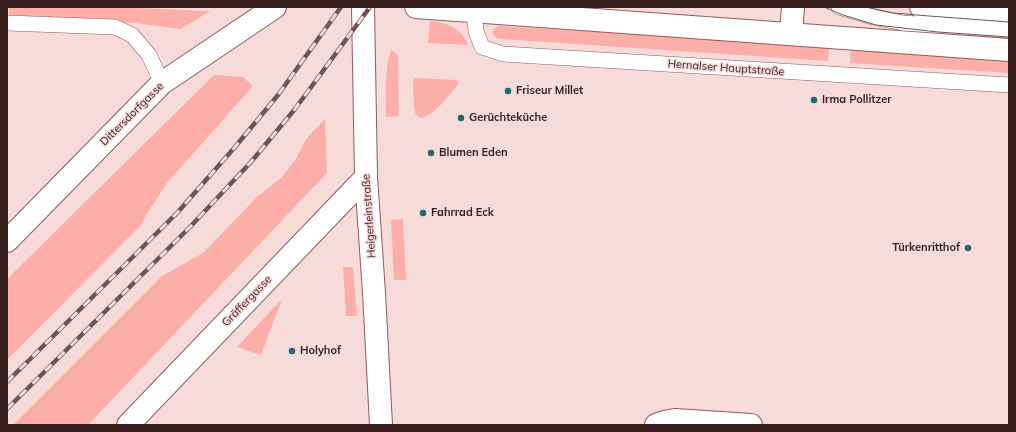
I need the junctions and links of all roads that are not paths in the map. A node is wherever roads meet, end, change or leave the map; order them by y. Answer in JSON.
{"nodes":[{"id":1,"x":274,"y":7,"type":"edge"},
{"id":2,"x":364,"y":7,"type":"edge"},
{"id":3,"x":416,"y":7,"type":"edge"},
{"id":4,"x":793,"y":7,"type":"edge"},
{"id":5,"x":840,"y":7,"type":"edge"},
{"id":6,"x":921,"y":7,"type":"edge"},
{"id":7,"x":965,"y":8,"type":"edge"},
{"id":8,"x":474,"y":11,"type":"junction"},
{"id":9,"x":1009,"y":12,"type":"edge"},
{"id":10,"x":7,"y":23,"type":"edge"},
{"id":11,"x":1009,"y":30,"type":"edge"},
{"id":12,"x":791,"y":34,"type":"junction"},
{"id":13,"x":1009,"y":50,"type":"edge"},
{"id":14,"x":162,"y":83,"type":"junction"},
{"id":15,"x":1009,"y":85,"type":"edge"},
{"id":16,"x":366,"y":177,"type":"junction"},
{"id":17,"x":7,"y":241,"type":"edge"},
{"id":18,"x":128,"y":425,"type":"edge"},
{"id":19,"x":381,"y":425,"type":"edge"},
{"id":20,"x":656,"y":425,"type":"edge"},
{"id":21,"x":751,"y":425,"type":"edge"}],
"edges":[{"from":1,"to":14,"type":"street","name":"Dittersdorfgasse"},
{"from":2,"to":16,"type":"street","name":"Heigerleinstraße"},
{"from":3,"to":8,"type":"street"},
{"from":4,"to":12,"type":"street"},
{"from":5,"to":11,"type":"lane"},
{"from":6,"to":7,"type":"street"},
{"from":7,"to":9,"type":"street"},
{"from":8,"to":12,"type":"street"},
{"from":8,"to":15,"type":"lane","name":"Hernalser Hauptstraße"},
{"from":10,"to":14,"type":"lane"},
{"from":12,"to":13,"type":"street"},
{"from":14,"to":17,"type":"street","name":"Dittersdorfgasse"},
{"from":16,"to":18,"type":"street","name":"Gräffergasse"},
{"from":16,"to":19,"type":"street","name":"Heigerleinstraße"},
{"from":20,"to":21,"type":"street"}]}
